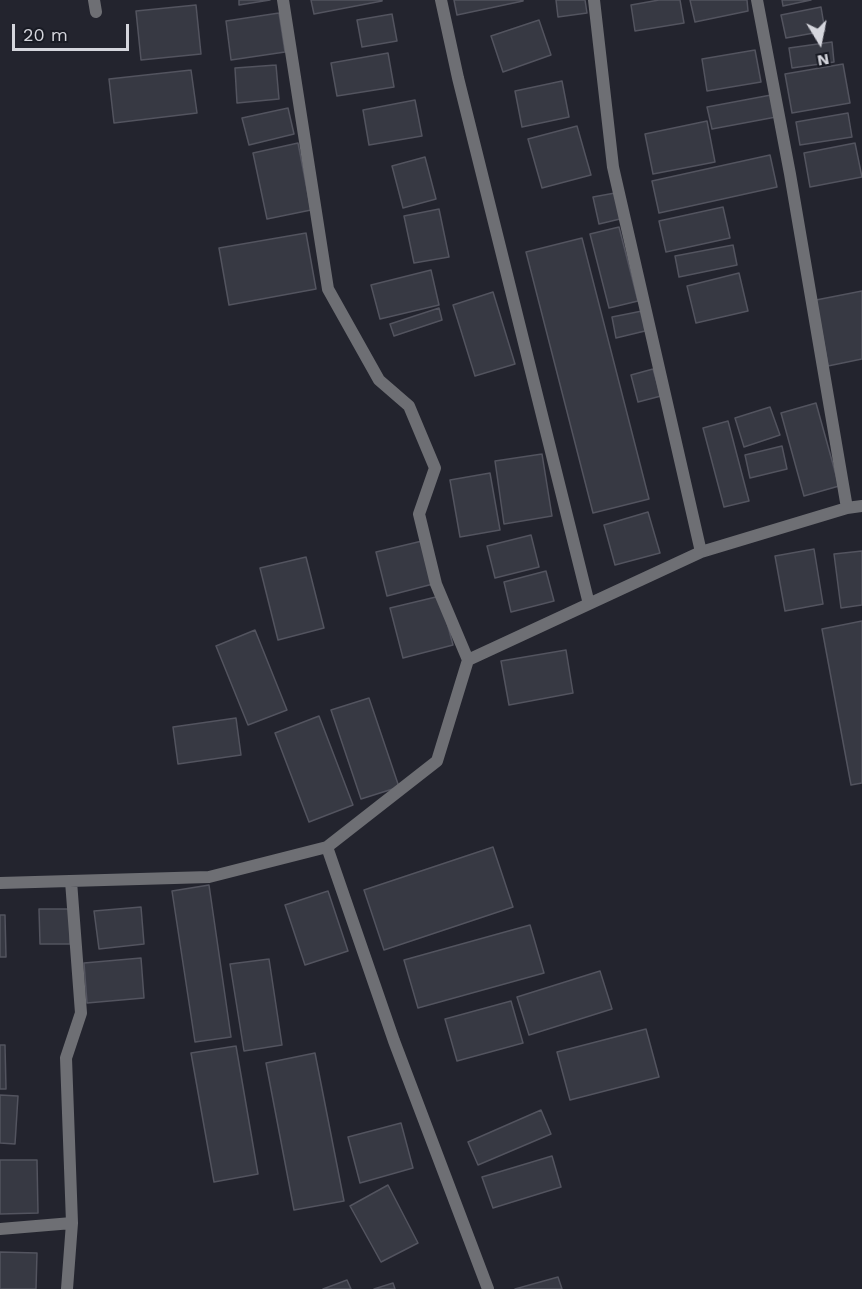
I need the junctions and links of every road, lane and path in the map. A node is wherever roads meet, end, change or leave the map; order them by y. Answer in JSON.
{"nodes":[{"id":1,"x":282,"y":0,"type":"edge"},
{"id":2,"x":441,"y":0,"type":"edge"},
{"id":3,"x":594,"y":0,"type":"edge"},
{"id":4,"x":757,"y":0,"type":"edge"},
{"id":5,"x":862,"y":506,"type":"edge"},
{"id":6,"x":847,"y":508,"type":"junction"},
{"id":7,"x":701,"y":552,"type":"junction"},
{"id":8,"x":589,"y":604,"type":"junction"},
{"id":9,"x":468,"y":660,"type":"junction"},
{"id":10,"x":327,"y":847,"type":"junction"},
{"id":11,"x":71,"y":881,"type":"junction"},
{"id":12,"x":0,"y":883,"type":"edge"},
{"id":13,"x":72,"y":1223,"type":"junction"},
{"id":14,"x":0,"y":1229,"type":"edge"},
{"id":15,"x":67,"y":1289,"type":"edge"},
{"id":16,"x":488,"y":1289,"type":"edge"}],
"edges":[{"from":1,"to":9,"type":"street"},
{"from":2,"to":8,"type":"street"},
{"from":3,"to":7,"type":"street"},
{"from":4,"to":6,"type":"street"},
{"from":5,"to":6,"type":"street"},
{"from":6,"to":7,"type":"street"},
{"from":7,"to":8,"type":"street"},
{"from":8,"to":9,"type":"street"},
{"from":9,"to":10,"type":"street"},
{"from":10,"to":11,"type":"street"},
{"from":10,"to":16,"type":"street"},
{"from":11,"to":12,"type":"street"},
{"from":11,"to":13,"type":"street"},
{"from":13,"to":14,"type":"street"},
{"from":13,"to":15,"type":"street"}]}
